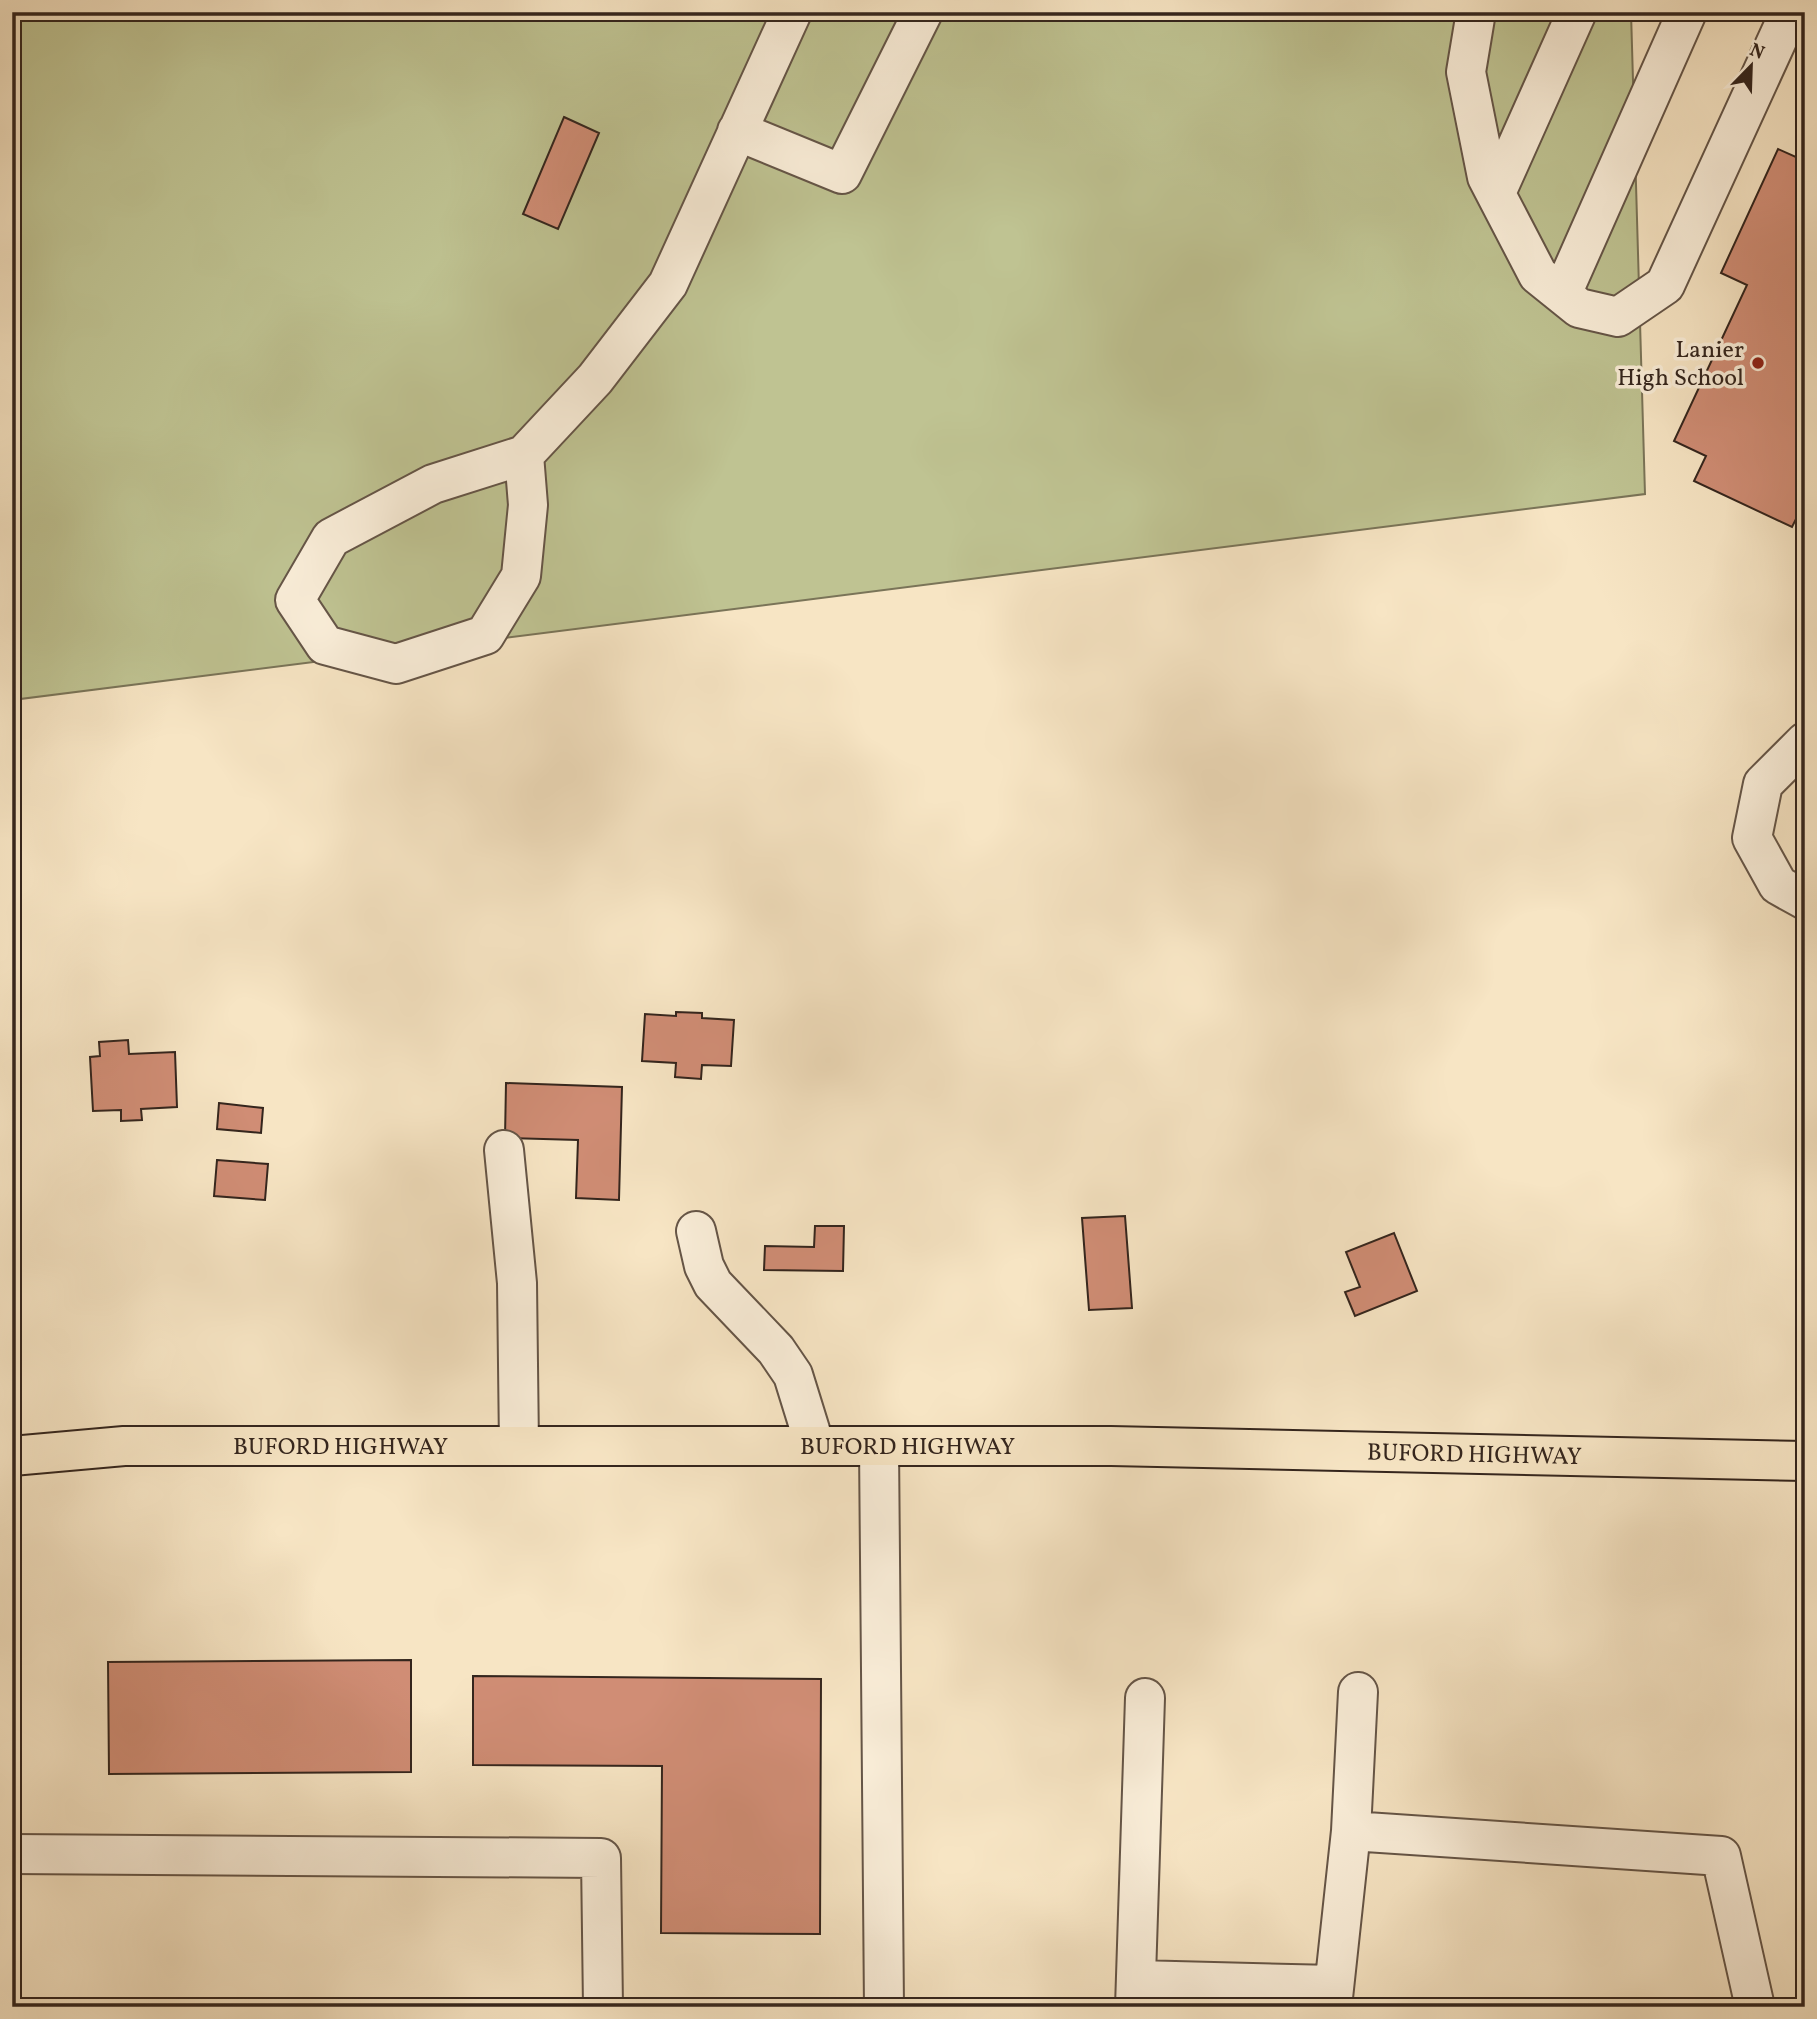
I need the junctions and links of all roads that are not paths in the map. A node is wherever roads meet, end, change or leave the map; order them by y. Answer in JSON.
{"nodes":[{"id":1,"x":792,"y":12,"type":"edge"},
{"id":2,"x":923,"y":12,"type":"edge"},
{"id":3,"x":1476,"y":12,"type":"edge"},
{"id":4,"x":1577,"y":12,"type":"edge"},
{"id":5,"x":1687,"y":12,"type":"edge"},
{"id":6,"x":1790,"y":12,"type":"edge"},
{"id":7,"x":737,"y":131,"type":"junction"},
{"id":8,"x":1496,"y":193,"type":"junction"},
{"id":9,"x":1562,"y":294,"type":"junction"},
{"id":10,"x":524,"y":455,"type":"junction"},
{"id":11,"x":1805,"y":742,"type":"edge"},
{"id":12,"x":1805,"y":900,"type":"edge"},
{"id":13,"x":504,"y":1150,"type":"dead end"},
{"id":14,"x":696,"y":1231,"type":"dead end"},
{"id":15,"x":519,"y":1446,"type":"junction"},
{"id":16,"x":815,"y":1446,"type":"junction"},
{"id":17,"x":879,"y":1446,"type":"junction"},
{"id":18,"x":12,"y":1456,"type":"edge"},
{"id":19,"x":1805,"y":1461,"type":"edge"},
{"id":20,"x":1358,"y":1692,"type":"dead end"},
{"id":21,"x":1145,"y":1698,"type":"dead end"},
{"id":22,"x":1351,"y":1831,"type":"junction"},
{"id":23,"x":12,"y":1854,"type":"edge"},
{"id":24,"x":1135,"y":1993,"type":"edge"},
{"id":25,"x":1333,"y":1996,"type":"edge"},
{"id":26,"x":603,"y":2007,"type":"edge"},
{"id":27,"x":884,"y":2007,"type":"edge"},
{"id":28,"x":1755,"y":2007,"type":"edge"}],
"edges":[{"from":1,"to":7,"type":"street"},
{"from":2,"to":7,"type":"street"},
{"from":3,"to":8,"type":"street"},
{"from":4,"to":8,"type":"street"},
{"from":5,"to":9,"type":"street"},
{"from":6,"to":9,"type":"street"},
{"from":7,"to":10,"type":"street"},
{"from":8,"to":9,"type":"street"},
{"from":10,"to":10,"type":"street"},
{"from":11,"to":12,"type":"street"},
{"from":13,"to":15,"type":"street"},
{"from":14,"to":16,"type":"street"},
{"from":15,"to":16,"type":"main road","name":"BUFORD HIGHWAY"},
{"from":15,"to":18,"type":"main road","name":"BUFORD HIGHWAY"},
{"from":16,"to":17,"type":"main road","name":"BUFORD HIGHWAY"},
{"from":17,"to":19,"type":"main road","name":"BUFORD HIGHWAY"},
{"from":17,"to":27,"type":"street"},
{"from":20,"to":22,"type":"street"},
{"from":21,"to":24,"type":"street"},
{"from":22,"to":25,"type":"street"},
{"from":22,"to":28,"type":"street"},
{"from":23,"to":26,"type":"street"},
{"from":24,"to":25,"type":"street"}]}
